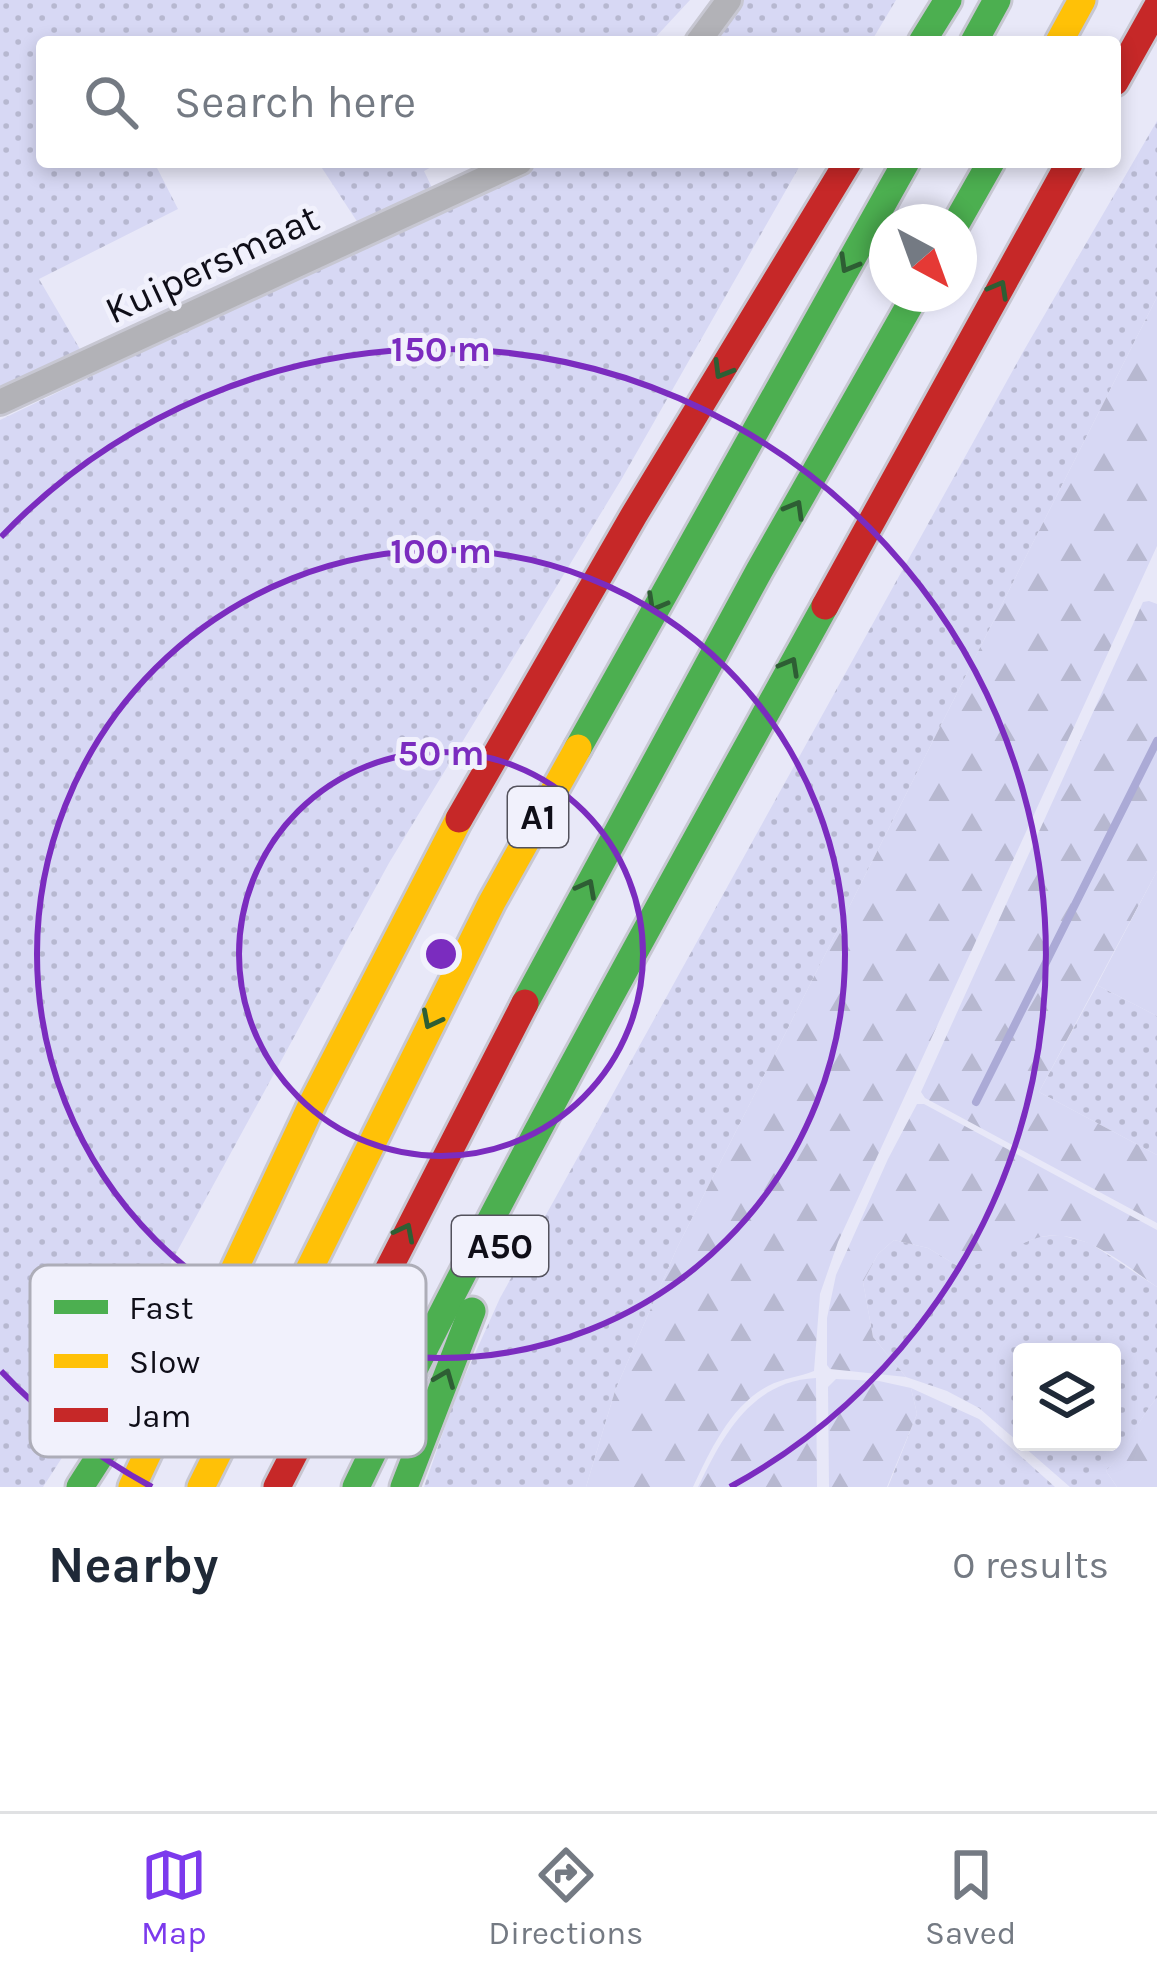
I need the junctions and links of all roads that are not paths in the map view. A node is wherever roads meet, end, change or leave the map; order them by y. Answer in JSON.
{"nodes":[{"id":1,"x":729,"y":0,"type":"edge"},
{"id":2,"x":949,"y":0,"type":"edge"},
{"id":3,"x":998,"y":0,"type":"edge"},
{"id":4,"x":1082,"y":0,"type":"edge"},
{"id":5,"x":1157,"y":7,"type":"edge"},
{"id":6,"x":702,"y":36,"type":"edge"},
{"id":7,"x":926,"y":36,"type":"edge"},
{"id":8,"x":977,"y":36,"type":"edge"},
{"id":9,"x":1062,"y":36,"type":"edge"},
{"id":10,"x":1121,"y":71,"type":"edge"},
{"id":11,"x":507,"y":168,"type":"edge"},
{"id":12,"x":844,"y":168,"type":"edge"},
{"id":13,"x":903,"y":168,"type":"edge"},
{"id":14,"x":988,"y":168,"type":"edge"},
{"id":15,"x":1067,"y":168,"type":"edge"},
{"id":16,"x":967,"y":204,"type":"edge"},
{"id":17,"x":906,"y":312,"type":"edge"},
{"id":18,"x":0,"y":402,"type":"edge"},
{"id":19,"x":605,"y":1008,"type":"junction"},
{"id":20,"x":323,"y":1077,"type":"junction"},
{"id":21,"x":209,"y":1265,"type":"edge"},
{"id":22,"x":235,"y":1265,"type":"edge"},
{"id":23,"x":311,"y":1265,"type":"edge"},
{"id":24,"x":390,"y":1265,"type":"edge"},
{"id":25,"x":426,"y":1342,"type":"edge"},
{"id":26,"x":426,"y":1431,"type":"edge"},
{"id":27,"x":99,"y":1457,"type":"edge"},
{"id":28,"x":146,"y":1457,"type":"edge"},
{"id":29,"x":216,"y":1457,"type":"edge"},
{"id":30,"x":292,"y":1457,"type":"edge"},
{"id":31,"x":370,"y":1457,"type":"edge"},
{"id":32,"x":416,"y":1457,"type":"edge"},
{"id":33,"x":80,"y":1487,"type":"edge"},
{"id":34,"x":132,"y":1487,"type":"edge"},
{"id":35,"x":201,"y":1487,"type":"edge"},
{"id":36,"x":277,"y":1487,"type":"edge"},
{"id":37,"x":356,"y":1487,"type":"edge"},
{"id":38,"x":404,"y":1487,"type":"edge"}],
"edges":[{"from":1,"to":6,"type":"street"},
{"from":2,"to":7,"type":"highway"},
{"from":3,"to":8,"type":"highway"},
{"from":4,"to":9,"type":"highway"},
{"from":5,"to":10,"type":"highway"},
{"from":11,"to":18,"type":"street","name":"Kuipersmaat"},
{"from":12,"to":20,"type":"highway","number":"A1","one_way":true},
{"from":13,"to":23,"type":"highway","number":"A1","one_way":true},
{"from":14,"to":16,"type":"highway"},
{"from":19,"to":15,"type":"highway","one_way":true},
{"from":24,"to":17,"type":"highway","number":"A1","one_way":true},
{"from":19,"to":25,"type":"highway"},
{"from":26,"to":19,"type":"highway","number":"A50","one_way":true},
{"from":20,"to":21,"type":"highway","number":"A1"},
{"from":20,"to":22,"type":"highway","number":"A1"},
{"from":27,"to":33,"type":"highway","number":"A1"},
{"from":28,"to":34,"type":"highway","number":"A1"},
{"from":29,"to":35,"type":"highway","number":"A1","one_way":true},
{"from":36,"to":30,"type":"highway","number":"A1","one_way":true},
{"from":31,"to":37,"type":"highway"},
{"from":38,"to":32,"type":"highway","number":"A50","one_way":true}]}
